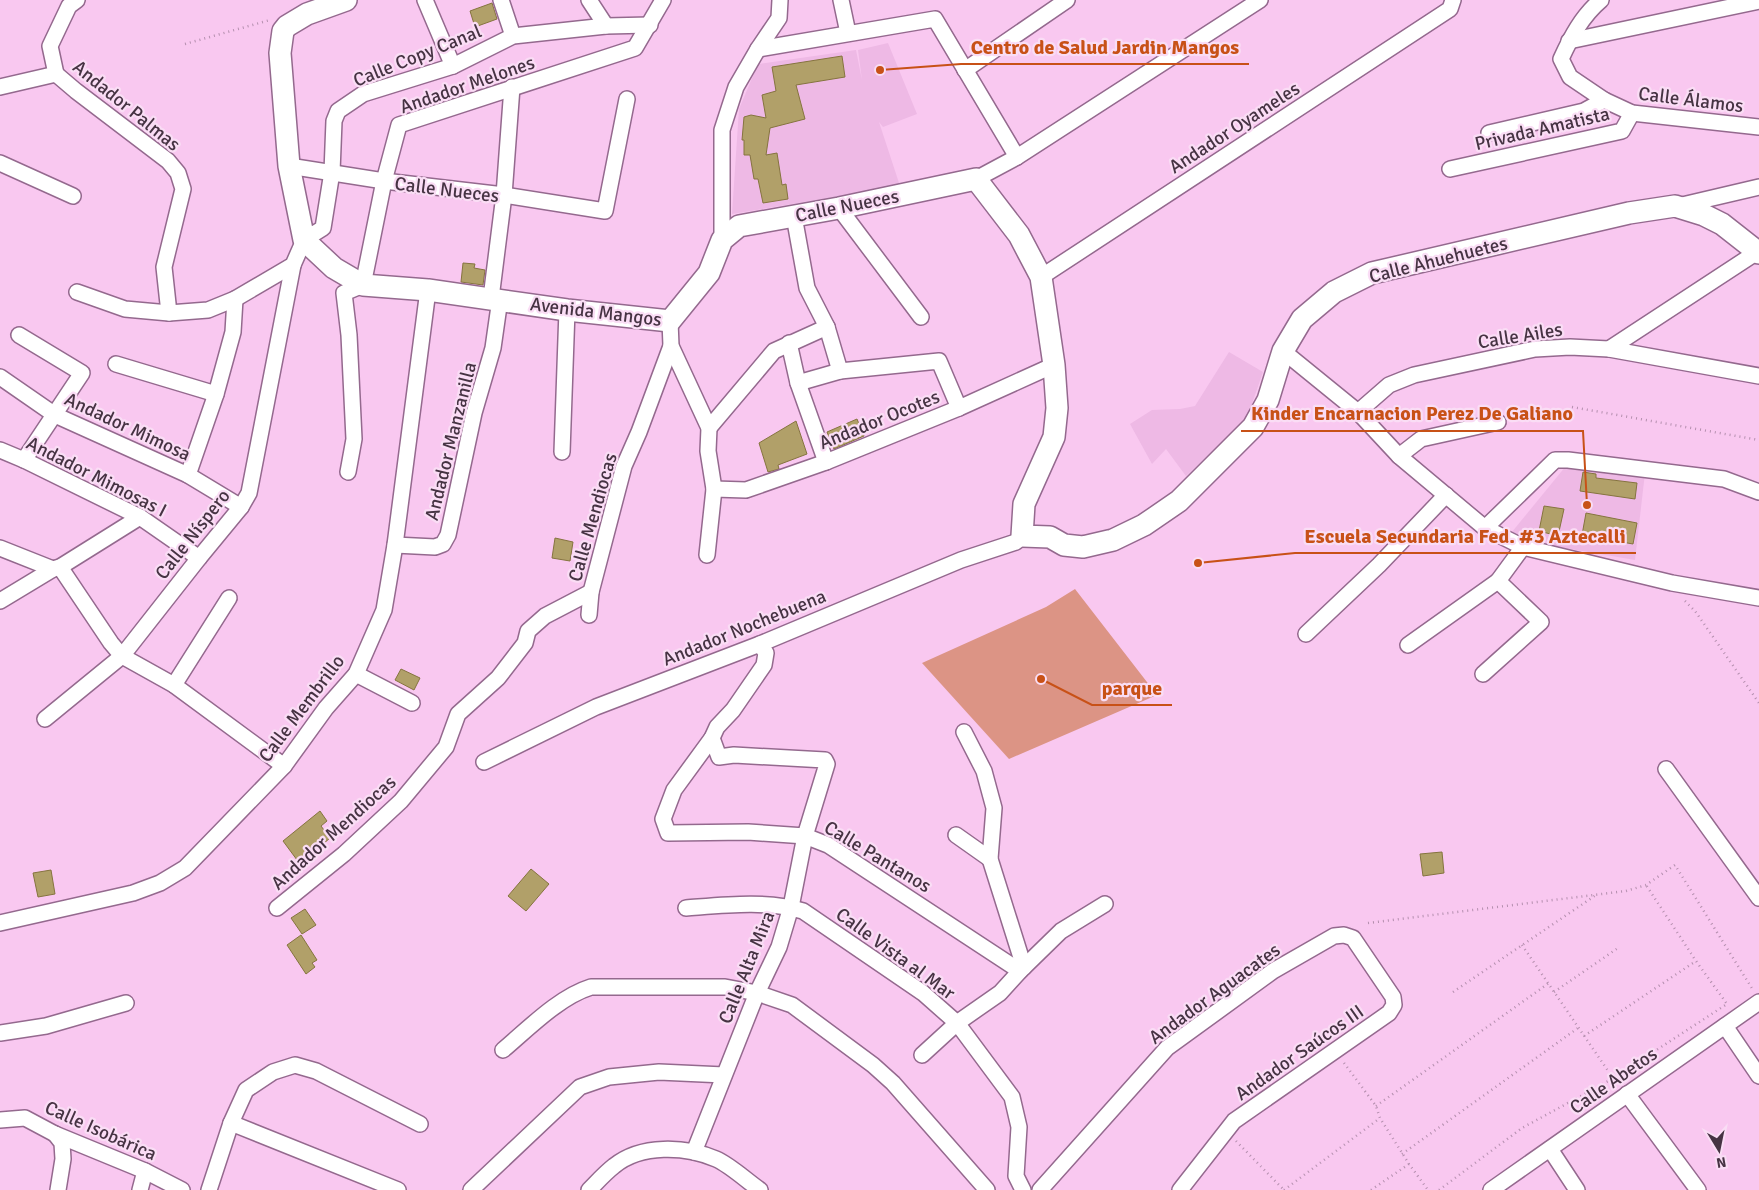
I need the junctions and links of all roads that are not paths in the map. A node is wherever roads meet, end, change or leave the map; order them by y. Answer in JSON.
{"nodes":[{"id":1,"x":77,"y":0,"type":"edge"},
{"id":2,"x":346,"y":0,"type":"edge"},
{"id":3,"x":425,"y":0,"type":"edge"},
{"id":4,"x":501,"y":0,"type":"edge"},
{"id":5,"x":589,"y":0,"type":"edge"},
{"id":6,"x":663,"y":0,"type":"edge"},
{"id":7,"x":780,"y":0,"type":"edge"},
{"id":8,"x":841,"y":0,"type":"edge"},
{"id":9,"x":1067,"y":0,"type":"edge"},
{"id":10,"x":1260,"y":0,"type":"edge"},
{"id":11,"x":1601,"y":0,"type":"edge"},
{"id":12,"x":1759,"y":1,"type":"edge"},
{"id":13,"x":1051,"y":4,"type":"edge"},
{"id":14,"x":1451,"y":5,"type":"edge"},
{"id":15,"x":650,"y":25,"type":"junction"},
{"id":16,"x":606,"y":26,"type":"junction"},
{"id":17,"x":848,"y":33,"type":"junction"},
{"id":18,"x":514,"y":36,"type":"junction"},
{"id":19,"x":1569,"y":41,"type":"junction"},
{"id":20,"x":758,"y":49,"type":"junction"},
{"id":21,"x":453,"y":66,"type":"junction"},
{"id":22,"x":965,"y":70,"type":"junction"},
{"id":23,"x":56,"y":74,"type":"junction"},
{"id":24,"x":0,"y":87,"type":"edge"},
{"id":25,"x":512,"y":87,"type":"junction"},
{"id":26,"x":627,"y":99,"type":"dead end"},
{"id":27,"x":1604,"y":100,"type":"junction"},
{"id":28,"x":1632,"y":113,"type":"junction"},
{"id":29,"x":1759,"y":127,"type":"edge"},
{"id":30,"x":1489,"y":133,"type":"dead end"},
{"id":31,"x":1017,"y":157,"type":"junction"},
{"id":32,"x":0,"y":164,"type":"edge"},
{"id":33,"x":289,"y":166,"type":"junction"},
{"id":34,"x":1450,"y":169,"type":"dead end"},
{"id":35,"x":332,"y":172,"type":"junction"},
{"id":36,"x":976,"y":180,"type":"junction"},
{"id":37,"x":384,"y":181,"type":"junction"},
{"id":38,"x":1759,"y":187,"type":"edge"},
{"id":39,"x":504,"y":195,"type":"junction"},
{"id":40,"x":73,"y":196,"type":"dead end"},
{"id":41,"x":1675,"y":206,"type":"junction"},
{"id":42,"x":839,"y":208,"type":"junction"},
{"id":43,"x":794,"y":216,"type":"junction"},
{"id":44,"x":304,"y":240,"type":"junction"},
{"id":45,"x":722,"y":240,"type":"junction"},
{"id":46,"x":1758,"y":253,"type":"edge"},
{"id":47,"x":293,"y":265,"type":"junction"},
{"id":48,"x":1041,"y":277,"type":"junction"},
{"id":49,"x":363,"y":285,"type":"junction"},
{"id":50,"x":428,"y":290,"type":"junction"},
{"id":51,"x":77,"y":292,"type":"dead end"},
{"id":52,"x":495,"y":298,"type":"junction"},
{"id":53,"x":235,"y":300,"type":"junction"},
{"id":54,"x":567,"y":310,"type":"junction"},
{"id":55,"x":169,"y":313,"type":"junction"},
{"id":56,"x":921,"y":317,"type":"dead end"},
{"id":57,"x":670,"y":321,"type":"junction"},
{"id":58,"x":827,"y":327,"type":"junction"},
{"id":59,"x":19,"y":335,"type":"dead end"},
{"id":60,"x":789,"y":344,"type":"junction"},
{"id":61,"x":671,"y":346,"type":"junction"},
{"id":62,"x":1609,"y":349,"type":"junction"},
{"id":63,"x":1283,"y":351,"type":"junction"},
{"id":64,"x":116,"y":364,"type":"dead end"},
{"id":65,"x":1054,"y":365,"type":"junction"},
{"id":66,"x":840,"y":371,"type":"junction"},
{"id":67,"x":1759,"y":376,"type":"edge"},
{"id":68,"x":0,"y":377,"type":"edge"},
{"id":69,"x":798,"y":383,"type":"junction"},
{"id":70,"x":216,"y":394,"type":"junction"},
{"id":71,"x":959,"y":408,"type":"junction"},
{"id":72,"x":1358,"y":412,"type":"junction"},
{"id":73,"x":55,"y":415,"type":"junction"},
{"id":74,"x":1498,"y":422,"type":"dead end"},
{"id":75,"x":709,"y":428,"type":"junction"},
{"id":76,"x":0,"y":450,"type":"edge"},
{"id":77,"x":562,"y":452,"type":"dead end"},
{"id":78,"x":1399,"y":456,"type":"junction"},
{"id":79,"x":24,"y":460,"type":"junction"},
{"id":80,"x":826,"y":462,"type":"junction"},
{"id":81,"x":348,"y":472,"type":"dead end"},
{"id":82,"x":188,"y":476,"type":"junction"},
{"id":83,"x":714,"y":489,"type":"junction"},
{"id":84,"x":1759,"y":492,"type":"edge"},
{"id":85,"x":1446,"y":495,"type":"junction"},
{"id":86,"x":241,"y":507,"type":"junction"},
{"id":87,"x":140,"y":517,"type":"junction"},
{"id":88,"x":1485,"y":528,"type":"junction"},
{"id":89,"x":1022,"y":536,"type":"junction"},
{"id":90,"x":396,"y":545,"type":"junction"},
{"id":91,"x":1523,"y":547,"type":"junction"},
{"id":92,"x":0,"y":548,"type":"edge"},
{"id":93,"x":707,"y":555,"type":"dead end"},
{"id":94,"x":199,"y":558,"type":"junction"},
{"id":95,"x":56,"y":568,"type":"junction"},
{"id":96,"x":1498,"y":581,"type":"junction"},
{"id":97,"x":591,"y":592,"type":"junction"},
{"id":98,"x":3,"y":596,"type":"edge"},
{"id":99,"x":229,"y":598,"type":"dead end"},
{"id":100,"x":1759,"y":598,"type":"edge"},
{"id":101,"x":589,"y":615,"type":"dead end"},
{"id":102,"x":1306,"y":634,"type":"dead end"},
{"id":103,"x":760,"y":644,"type":"junction"},
{"id":104,"x":1408,"y":645,"type":"dead end"},
{"id":105,"x":122,"y":656,"type":"junction"},
{"id":106,"x":356,"y":674,"type":"junction"},
{"id":107,"x":1483,"y":674,"type":"dead end"},
{"id":108,"x":174,"y":685,"type":"junction"},
{"id":109,"x":412,"y":703,"type":"dead end"},
{"id":110,"x":45,"y":719,"type":"dead end"},
{"id":111,"x":964,"y":732,"type":"dead end"},
{"id":112,"x":712,"y":738,"type":"junction"},
{"id":113,"x":484,"y":762,"type":"dead end"},
{"id":114,"x":284,"y":766,"type":"junction"},
{"id":115,"x":1666,"y":769,"type":"dead end"},
{"id":116,"x":956,"y":835,"type":"dead end"},
{"id":117,"x":805,"y":836,"type":"junction"},
{"id":118,"x":990,"y":859,"type":"junction"},
{"id":119,"x":1759,"y":898,"type":"edge"},
{"id":120,"x":1105,"y":904,"type":"dead end"},
{"id":121,"x":791,"y":907,"type":"junction"},
{"id":122,"x":277,"y":908,"type":"dead end"},
{"id":123,"x":686,"y":908,"type":"dead end"},
{"id":124,"x":0,"y":923,"type":"edge"},
{"id":125,"x":1344,"y":935,"type":"joint"},
{"id":126,"x":1022,"y":969,"type":"junction"},
{"id":127,"x":757,"y":992,"type":"junction"},
{"id":128,"x":1756,"y":997,"type":"edge"},
{"id":129,"x":126,"y":1003,"type":"dead end"},
{"id":130,"x":957,"y":1023,"type":"junction"},
{"id":131,"x":1725,"y":1026,"type":"junction"},
{"id":132,"x":0,"y":1033,"type":"edge"},
{"id":133,"x":502,"y":1050,"type":"dead end"},
{"id":134,"x":922,"y":1055,"type":"dead end"},
{"id":135,"x":724,"y":1075,"type":"junction"},
{"id":136,"x":1759,"y":1076,"type":"edge"},
{"id":137,"x":1627,"y":1094,"type":"junction"},
{"id":138,"x":0,"y":1120,"type":"edge"},
{"id":139,"x":231,"y":1123,"type":"junction"},
{"id":140,"x":420,"y":1124,"type":"dead end"},
{"id":141,"x":55,"y":1134,"type":"junction"},
{"id":142,"x":1550,"y":1149,"type":"junction"},
{"id":143,"x":694,"y":1152,"type":"junction"},
{"id":144,"x":145,"y":1171,"type":"junction"},
{"id":145,"x":58,"y":1190,"type":"edge"},
{"id":146,"x":140,"y":1190,"type":"edge"},
{"id":147,"x":182,"y":1190,"type":"edge"},
{"id":148,"x":209,"y":1190,"type":"edge"},
{"id":149,"x":398,"y":1190,"type":"edge"},
{"id":150,"x":471,"y":1190,"type":"edge"},
{"id":151,"x":589,"y":1190,"type":"edge"},
{"id":152,"x":760,"y":1190,"type":"edge"},
{"id":153,"x":987,"y":1190,"type":"edge"},
{"id":154,"x":1023,"y":1190,"type":"edge"},
{"id":155,"x":1040,"y":1190,"type":"edge"},
{"id":156,"x":1180,"y":1190,"type":"edge"},
{"id":157,"x":1491,"y":1190,"type":"edge"},
{"id":158,"x":1577,"y":1190,"type":"edge"},
{"id":159,"x":1698,"y":1190,"type":"edge"}],
"edges":[{"from":1,"to":23,"type":"street"},
{"from":2,"to":33,"type":"main road"},
{"from":3,"to":21,"type":"street"},
{"from":4,"to":18,"type":"street"},
{"from":5,"to":16,"type":"street"},
{"from":6,"to":15,"type":"street","name":"Andador Melones"},
{"from":7,"to":20,"type":"street","name":"Avenida Mangos"},
{"from":8,"to":17,"type":"street"},
{"from":9,"to":13,"type":"street"},
{"from":10,"to":31,"type":"street"},
{"from":11,"to":19,"type":"street","name":"Calle Álamos"},
{"from":12,"to":19,"type":"street"},
{"from":13,"to":22,"type":"street"},
{"from":14,"to":48,"type":"street","name":"Andador Oyameles"},
{"from":15,"to":16,"type":"street","name":"Calle Copy Canal"},
{"from":15,"to":25,"type":"street","name":"Andador Melones"},
{"from":16,"to":18,"type":"street","name":"Calle Copy Canal"},
{"from":17,"to":20,"type":"street"},
{"from":17,"to":22,"type":"street"},
{"from":18,"to":21,"type":"street","name":"Calle Copy Canal"},
{"from":19,"to":27,"type":"street","name":"Calle Álamos"},
{"from":20,"to":45,"type":"street","name":"Avenida Mangos"},
{"from":21,"to":35,"type":"street","name":"Calle Copy Canal"},
{"from":22,"to":31,"type":"street"},
{"from":23,"to":24,"type":"street"},
{"from":23,"to":55,"type":"street","name":"Andador Palmas"},
{"from":25,"to":37,"type":"street","name":"Andador Melones"},
{"from":25,"to":39,"type":"street","name":"Andador Manzanilla"},
{"from":26,"to":39,"type":"street","name":"Calle Nueces"},
{"from":27,"to":28,"type":"street","name":"Calle Álamos"},
{"from":27,"to":30,"type":"street"},
{"from":28,"to":29,"type":"street","name":"Calle Álamos"},
{"from":28,"to":34,"type":"street","name":"Privada Amatista"},
{"from":31,"to":36,"type":"street"},
{"from":32,"to":40,"type":"street"},
{"from":33,"to":35,"type":"street","name":"Calle Nueces"},
{"from":33,"to":44,"type":"main road"},
{"from":35,"to":37,"type":"street","name":"Calle Nueces"},
{"from":35,"to":44,"type":"street","name":"Calle Copy Canal"},
{"from":36,"to":42,"type":"main road","name":"Calle Nueces"},
{"from":36,"to":48,"type":"main road"},
{"from":37,"to":39,"type":"street","name":"Calle Nueces"},
{"from":37,"to":49,"type":"street","name":"Andador Melones"},
{"from":38,"to":41,"type":"street"},
{"from":39,"to":52,"type":"street","name":"Andador Manzanilla"},
{"from":41,"to":46,"type":"main road","name":"Calle Ahuehuetes"},
{"from":41,"to":63,"type":"main road","name":"Calle Ahuehuetes"},
{"from":42,"to":43,"type":"main road","name":"Calle Nueces"},
{"from":42,"to":56,"type":"street"},
{"from":43,"to":45,"type":"main road","name":"Calle Nueces"},
{"from":43,"to":58,"type":"street"},
{"from":44,"to":47,"type":"street","name":"Calle Níspero"},
{"from":44,"to":49,"type":"main road","name":"Avenida Mangos"},
{"from":45,"to":57,"type":"main road","name":"Avenida Mangos"},
{"from":46,"to":62,"type":"street","name":"Calle Ahuehuetes"},
{"from":47,"to":53,"type":"street"},
{"from":47,"to":86,"type":"street","name":"Calle Níspero"},
{"from":48,"to":65,"type":"main road"},
{"from":49,"to":50,"type":"main road","name":"Avenida Mangos"},
{"from":49,"to":81,"type":"street"},
{"from":50,"to":52,"type":"main road","name":"Avenida Mangos"},
{"from":50,"to":90,"type":"street","name":"Calle Membrillo"},
{"from":51,"to":55,"type":"street"},
{"from":52,"to":54,"type":"main road","name":"Avenida Mangos"},
{"from":52,"to":90,"type":"street","name":"Andador Manzanilla"},
{"from":53,"to":55,"type":"street"},
{"from":53,"to":70,"type":"street"},
{"from":54,"to":57,"type":"main road","name":"Avenida Mangos"},
{"from":54,"to":77,"type":"street"},
{"from":57,"to":61,"type":"street"},
{"from":58,"to":60,"type":"street"},
{"from":58,"to":66,"type":"street"},
{"from":59,"to":73,"type":"street"},
{"from":60,"to":69,"type":"street"},
{"from":60,"to":75,"type":"street"},
{"from":61,"to":75,"type":"street"},
{"from":61,"to":97,"type":"street","name":"Calle Mendiocas"},
{"from":62,"to":67,"type":"street","name":"Calle Ailes"},
{"from":62,"to":72,"type":"street","name":"Calle Ailes"},
{"from":63,"to":72,"type":"street"},
{"from":63,"to":89,"type":"main road","name":"Calle Ahuehuetes"},
{"from":64,"to":70,"type":"street"},
{"from":65,"to":71,"type":"street","name":"Andador Ocotes"},
{"from":65,"to":89,"type":"main road"},
{"from":66,"to":69,"type":"street"},
{"from":66,"to":71,"type":"street"},
{"from":68,"to":73,"type":"street","name":"Andador Mimosa"},
{"from":69,"to":80,"type":"street"},
{"from":70,"to":82,"type":"street"},
{"from":71,"to":80,"type":"street","name":"Andador Ocotes"},
{"from":72,"to":78,"type":"street"},
{"from":73,"to":79,"type":"street"},
{"from":73,"to":82,"type":"street","name":"Andador Mimosa"},
{"from":74,"to":78,"type":"street"},
{"from":75,"to":83,"type":"street"},
{"from":76,"to":79,"type":"street","name":"Andador Mimosas I"},
{"from":78,"to":85,"type":"street"},
{"from":79,"to":87,"type":"street","name":"Andador Mimosas I"},
{"from":80,"to":83,"type":"street","name":"Andador Ocotes"},
{"from":82,"to":86,"type":"street","name":"Andador Mimosa"},
{"from":83,"to":93,"type":"street"},
{"from":84,"to":88,"type":"street"},
{"from":85,"to":88,"type":"street"},
{"from":85,"to":102,"type":"street"},
{"from":86,"to":94,"type":"street","name":"Calle Níspero"},
{"from":87,"to":94,"type":"street","name":"Andador Mimosas I"},
{"from":87,"to":95,"type":"street"},
{"from":88,"to":91,"type":"street"},
{"from":89,"to":103,"type":"street","name":"Andador Nochebuena"},
{"from":90,"to":106,"type":"street","name":"Calle Membrillo"},
{"from":91,"to":96,"type":"street"},
{"from":91,"to":100,"type":"street"},
{"from":92,"to":95,"type":"street"},
{"from":94,"to":105,"type":"street","name":"Calle Níspero"},
{"from":95,"to":98,"type":"street"},
{"from":95,"to":105,"type":"street"},
{"from":96,"to":104,"type":"street"},
{"from":96,"to":107,"type":"street"},
{"from":97,"to":101,"type":"street","name":"Calle Mendiocas"},
{"from":97,"to":122,"type":"street","name":"Andador Mendiocas"},
{"from":99,"to":108,"type":"street"},
{"from":103,"to":112,"type":"street"},
{"from":103,"to":113,"type":"street","name":"Andador Nochebuena"},
{"from":105,"to":108,"type":"street"},
{"from":105,"to":110,"type":"street","name":"Calle Níspero"},
{"from":106,"to":109,"type":"street"},
{"from":106,"to":114,"type":"street","name":"Calle Membrillo"},
{"from":108,"to":114,"type":"street"},
{"from":111,"to":118,"type":"street"},
{"from":112,"to":117,"type":"street","name":"Calle Alta Mira"},
{"from":112,"to":117,"type":"street","name":"Calle Pantanos"},
{"from":114,"to":124,"type":"street","name":"Calle Membrillo"},
{"from":115,"to":119,"type":"street"},
{"from":116,"to":118,"type":"street"},
{"from":117,"to":121,"type":"street","name":"Calle Alta Mira"},
{"from":117,"to":126,"type":"street","name":"Calle Pantanos"},
{"from":118,"to":126,"type":"street"},
{"from":120,"to":126,"type":"street"},
{"from":121,"to":123,"type":"street","name":"Calle Vista al Mar"},
{"from":121,"to":127,"type":"street","name":"Calle Alta Mira"},
{"from":121,"to":130,"type":"street","name":"Calle Vista al Mar"},
{"from":125,"to":155,"type":"street","name":"Andador Aguacates"},
{"from":125,"to":156,"type":"street","name":"Andador Saúcos III"},
{"from":126,"to":130,"type":"street"},
{"from":127,"to":133,"type":"street"},
{"from":127,"to":135,"type":"street","name":"Calle Alta Mira"},
{"from":127,"to":153,"type":"street"},
{"from":128,"to":131,"type":"street","name":"Calle Abetos"},
{"from":129,"to":132,"type":"street"},
{"from":130,"to":134,"type":"street"},
{"from":130,"to":154,"type":"street","name":"Calle Vista al Mar"},
{"from":131,"to":136,"type":"street"},
{"from":131,"to":137,"type":"street","name":"Calle Abetos"},
{"from":135,"to":143,"type":"street","name":"Calle Alta Mira"},
{"from":135,"to":150,"type":"street"},
{"from":137,"to":142,"type":"street","name":"Calle Abetos"},
{"from":137,"to":159,"type":"street"},
{"from":138,"to":141,"type":"street","name":"Calle Isobárica"},
{"from":139,"to":140,"type":"street"},
{"from":139,"to":148,"type":"street"},
{"from":139,"to":149,"type":"street"},
{"from":141,"to":144,"type":"street","name":"Calle Isobárica"},
{"from":141,"to":145,"type":"street"},
{"from":142,"to":157,"type":"street","name":"Calle Abetos"},
{"from":142,"to":158,"type":"street"},
{"from":143,"to":151,"type":"street"},
{"from":143,"to":152,"type":"street"},
{"from":144,"to":146,"type":"street"},
{"from":144,"to":147,"type":"street","name":"Calle Isobárica"}]}
